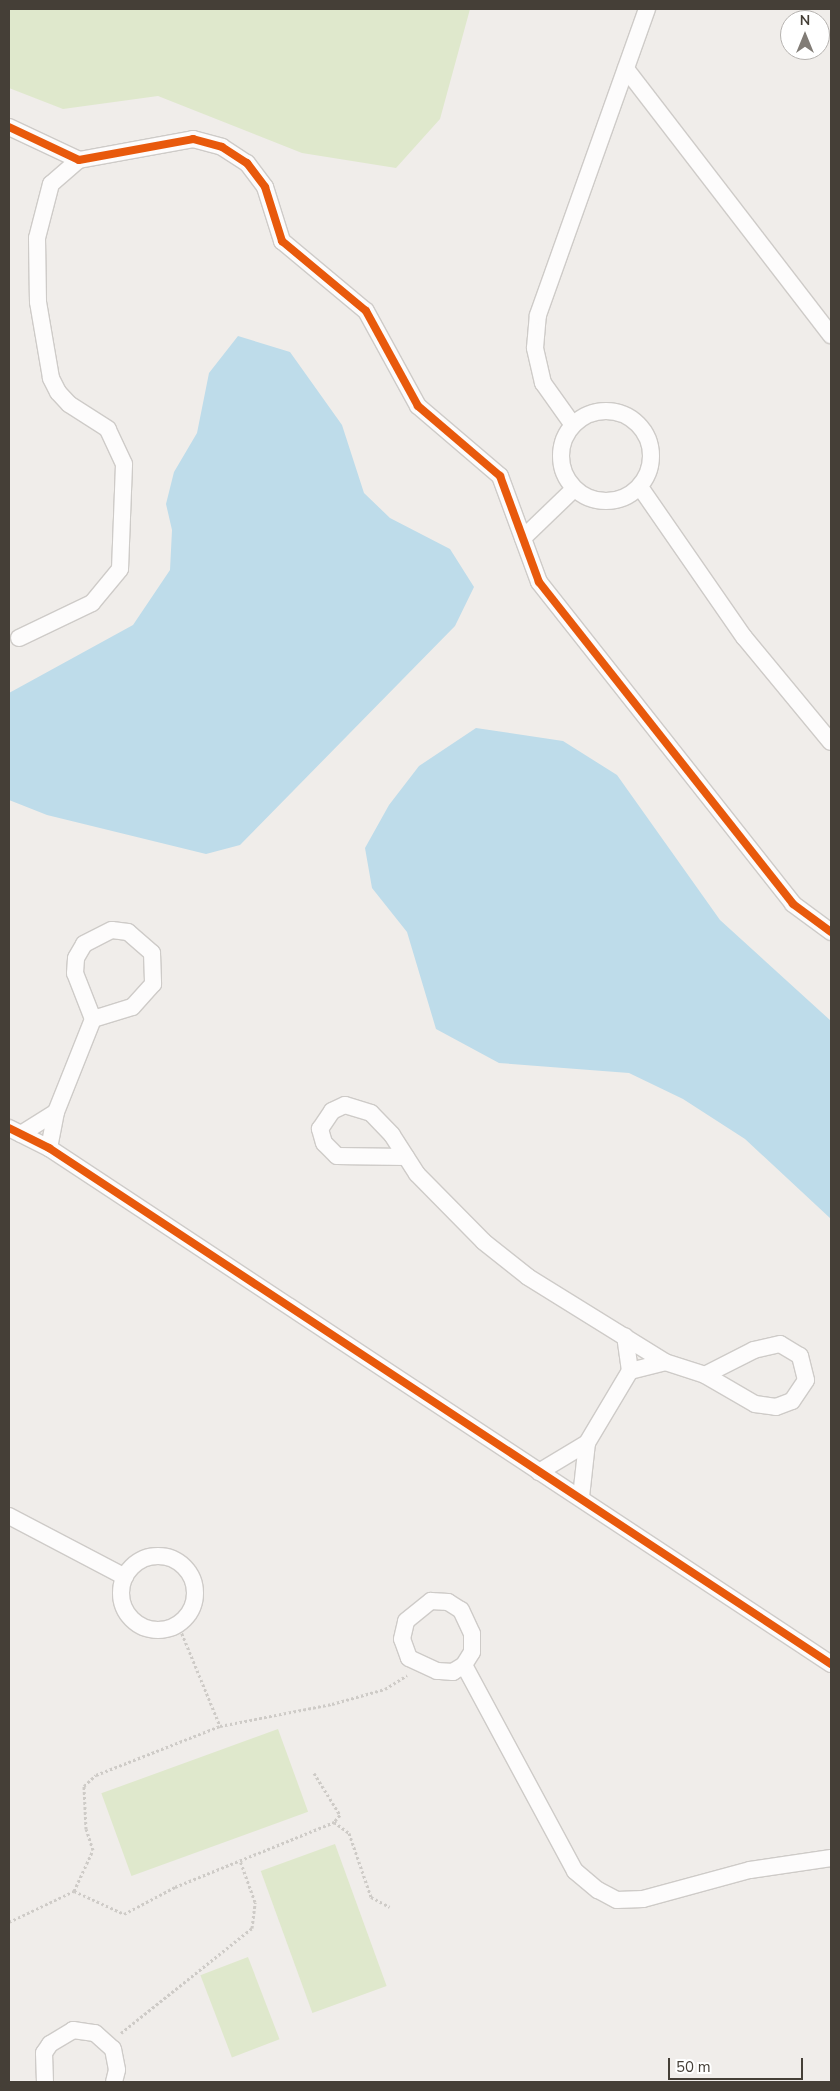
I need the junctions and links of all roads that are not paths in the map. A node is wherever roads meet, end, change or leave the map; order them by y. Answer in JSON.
{"nodes":[{"id":1,"x":647,"y":9,"type":"edge"},
{"id":2,"x":626,"y":69,"type":"junction"},
{"id":3,"x":9,"y":127,"type":"edge"},
{"id":4,"x":79,"y":160,"type":"junction"},
{"id":5,"x":831,"y":335,"type":"edge"},
{"id":6,"x":574,"y":425,"type":"junction"},
{"id":7,"x":640,"y":487,"type":"junction"},
{"id":8,"x":574,"y":489,"type":"junction"},
{"id":9,"x":523,"y":538,"type":"junction"},
{"id":10,"x":19,"y":638,"type":"dead end"},
{"id":11,"x":831,"y":742,"type":"edge"},
{"id":12,"x":831,"y":932,"type":"edge"},
{"id":13,"x":93,"y":1020,"type":"junction"},
{"id":14,"x":56,"y":1112,"type":"junction"},
{"id":15,"x":15,"y":1131,"type":"edge"},
{"id":16,"x":49,"y":1148,"type":"junction"},
{"id":17,"x":406,"y":1157,"type":"junction"},
{"id":18,"x":625,"y":1336,"type":"junction"},
{"id":19,"x":665,"y":1362,"type":"junction"},
{"id":20,"x":630,"y":1371,"type":"junction"},
{"id":21,"x":705,"y":1375,"type":"junction"},
{"id":22,"x":587,"y":1443,"type":"junction"},
{"id":23,"x":540,"y":1472,"type":"junction"},
{"id":24,"x":581,"y":1498,"type":"junction"},
{"id":25,"x":9,"y":1516,"type":"edge"},
{"id":26,"x":125,"y":1577,"type":"junction"},
{"id":27,"x":464,"y":1664,"type":"junction"},
{"id":28,"x":831,"y":1664,"type":"edge"},
{"id":29,"x":831,"y":1858,"type":"edge"},
{"id":30,"x":45,"y":2082,"type":"edge"},
{"id":31,"x":114,"y":2082,"type":"edge"}],
"edges":[{"from":1,"to":2,"type":"street"},
{"from":2,"to":5,"type":"street"},
{"from":2,"to":6,"type":"street"},
{"from":3,"to":4,"type":"street"},
{"from":4,"to":9,"type":"street"},
{"from":4,"to":10,"type":"street"},
{"from":6,"to":7,"type":"street"},
{"from":6,"to":8,"type":"street"},
{"from":7,"to":8,"type":"street"},
{"from":7,"to":11,"type":"street"},
{"from":8,"to":9,"type":"street"},
{"from":9,"to":12,"type":"street"},
{"from":13,"to":13,"type":"street"},
{"from":13,"to":14,"type":"street"},
{"from":14,"to":15,"type":"street"},
{"from":14,"to":16,"type":"street"},
{"from":15,"to":16,"type":"street"},
{"from":16,"to":23,"type":"street"},
{"from":17,"to":17,"type":"street"},
{"from":17,"to":18,"type":"street"},
{"from":18,"to":19,"type":"street"},
{"from":18,"to":20,"type":"street"},
{"from":19,"to":20,"type":"street"},
{"from":19,"to":21,"type":"street"},
{"from":20,"to":22,"type":"street"},
{"from":21,"to":21,"type":"street"},
{"from":22,"to":23,"type":"street"},
{"from":22,"to":24,"type":"street"},
{"from":23,"to":24,"type":"street"},
{"from":24,"to":28,"type":"street"},
{"from":25,"to":26,"type":"street"},
{"from":26,"to":26,"type":"street"},
{"from":27,"to":27,"type":"street"},
{"from":27,"to":29,"type":"street"},
{"from":30,"to":31,"type":"street"}]}
